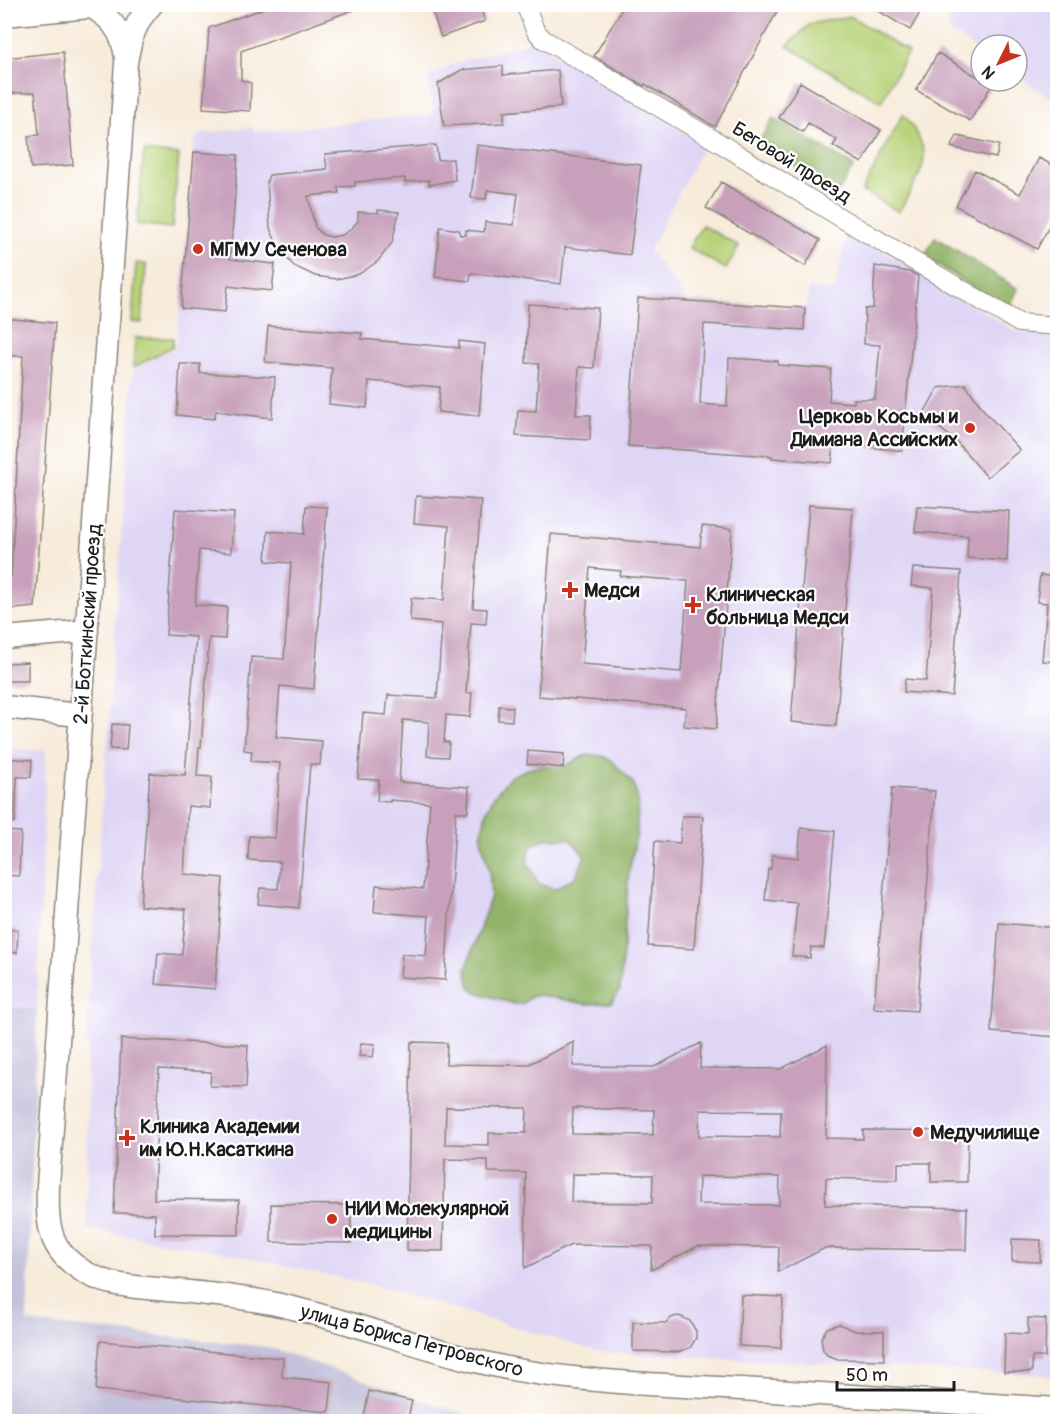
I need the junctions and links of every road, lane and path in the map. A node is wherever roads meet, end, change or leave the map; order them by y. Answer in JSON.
{"nodes":[{"id":1,"x":152,"y":4,"type":"edge"},
{"id":2,"x":525,"y":4,"type":"edge"},
{"id":3,"x":88,"y":5,"type":"edge"},
{"id":4,"x":4,"y":12,"type":"edge"},
{"id":5,"x":126,"y":63,"type":"junction"},
{"id":6,"x":1058,"y":326,"type":"edge"},
{"id":7,"x":87,"y":631,"type":"junction"},
{"id":8,"x":4,"y":638,"type":"edge"},
{"id":9,"x":4,"y":707,"type":"edge"},
{"id":10,"x":80,"y":715,"type":"junction"},
{"id":11,"x":48,"y":1186,"type":"joint"},
{"id":12,"x":1058,"y":1409,"type":"edge"}],
"edges":[{"from":1,"to":5,"type":"street","name":"2-й Боткинский проезд"},
{"from":2,"to":6,"type":"street","name":"Беговой проезд"},
{"from":3,"to":4,"type":"main road"},
{"from":3,"to":5,"type":"street","name":"2-й Боткинский проезд"},
{"from":5,"to":7,"type":"street","name":"2-й Боткинский проезд"},
{"from":7,"to":8,"type":"street"},
{"from":7,"to":10,"type":"street","name":"2-й Боткинский проезд"},
{"from":9,"to":10,"type":"street"},
{"from":10,"to":11,"type":"street","name":"2-й Боткинский проезд"},
{"from":11,"to":12,"type":"street","name":"улица Бориса Петровского"}]}
